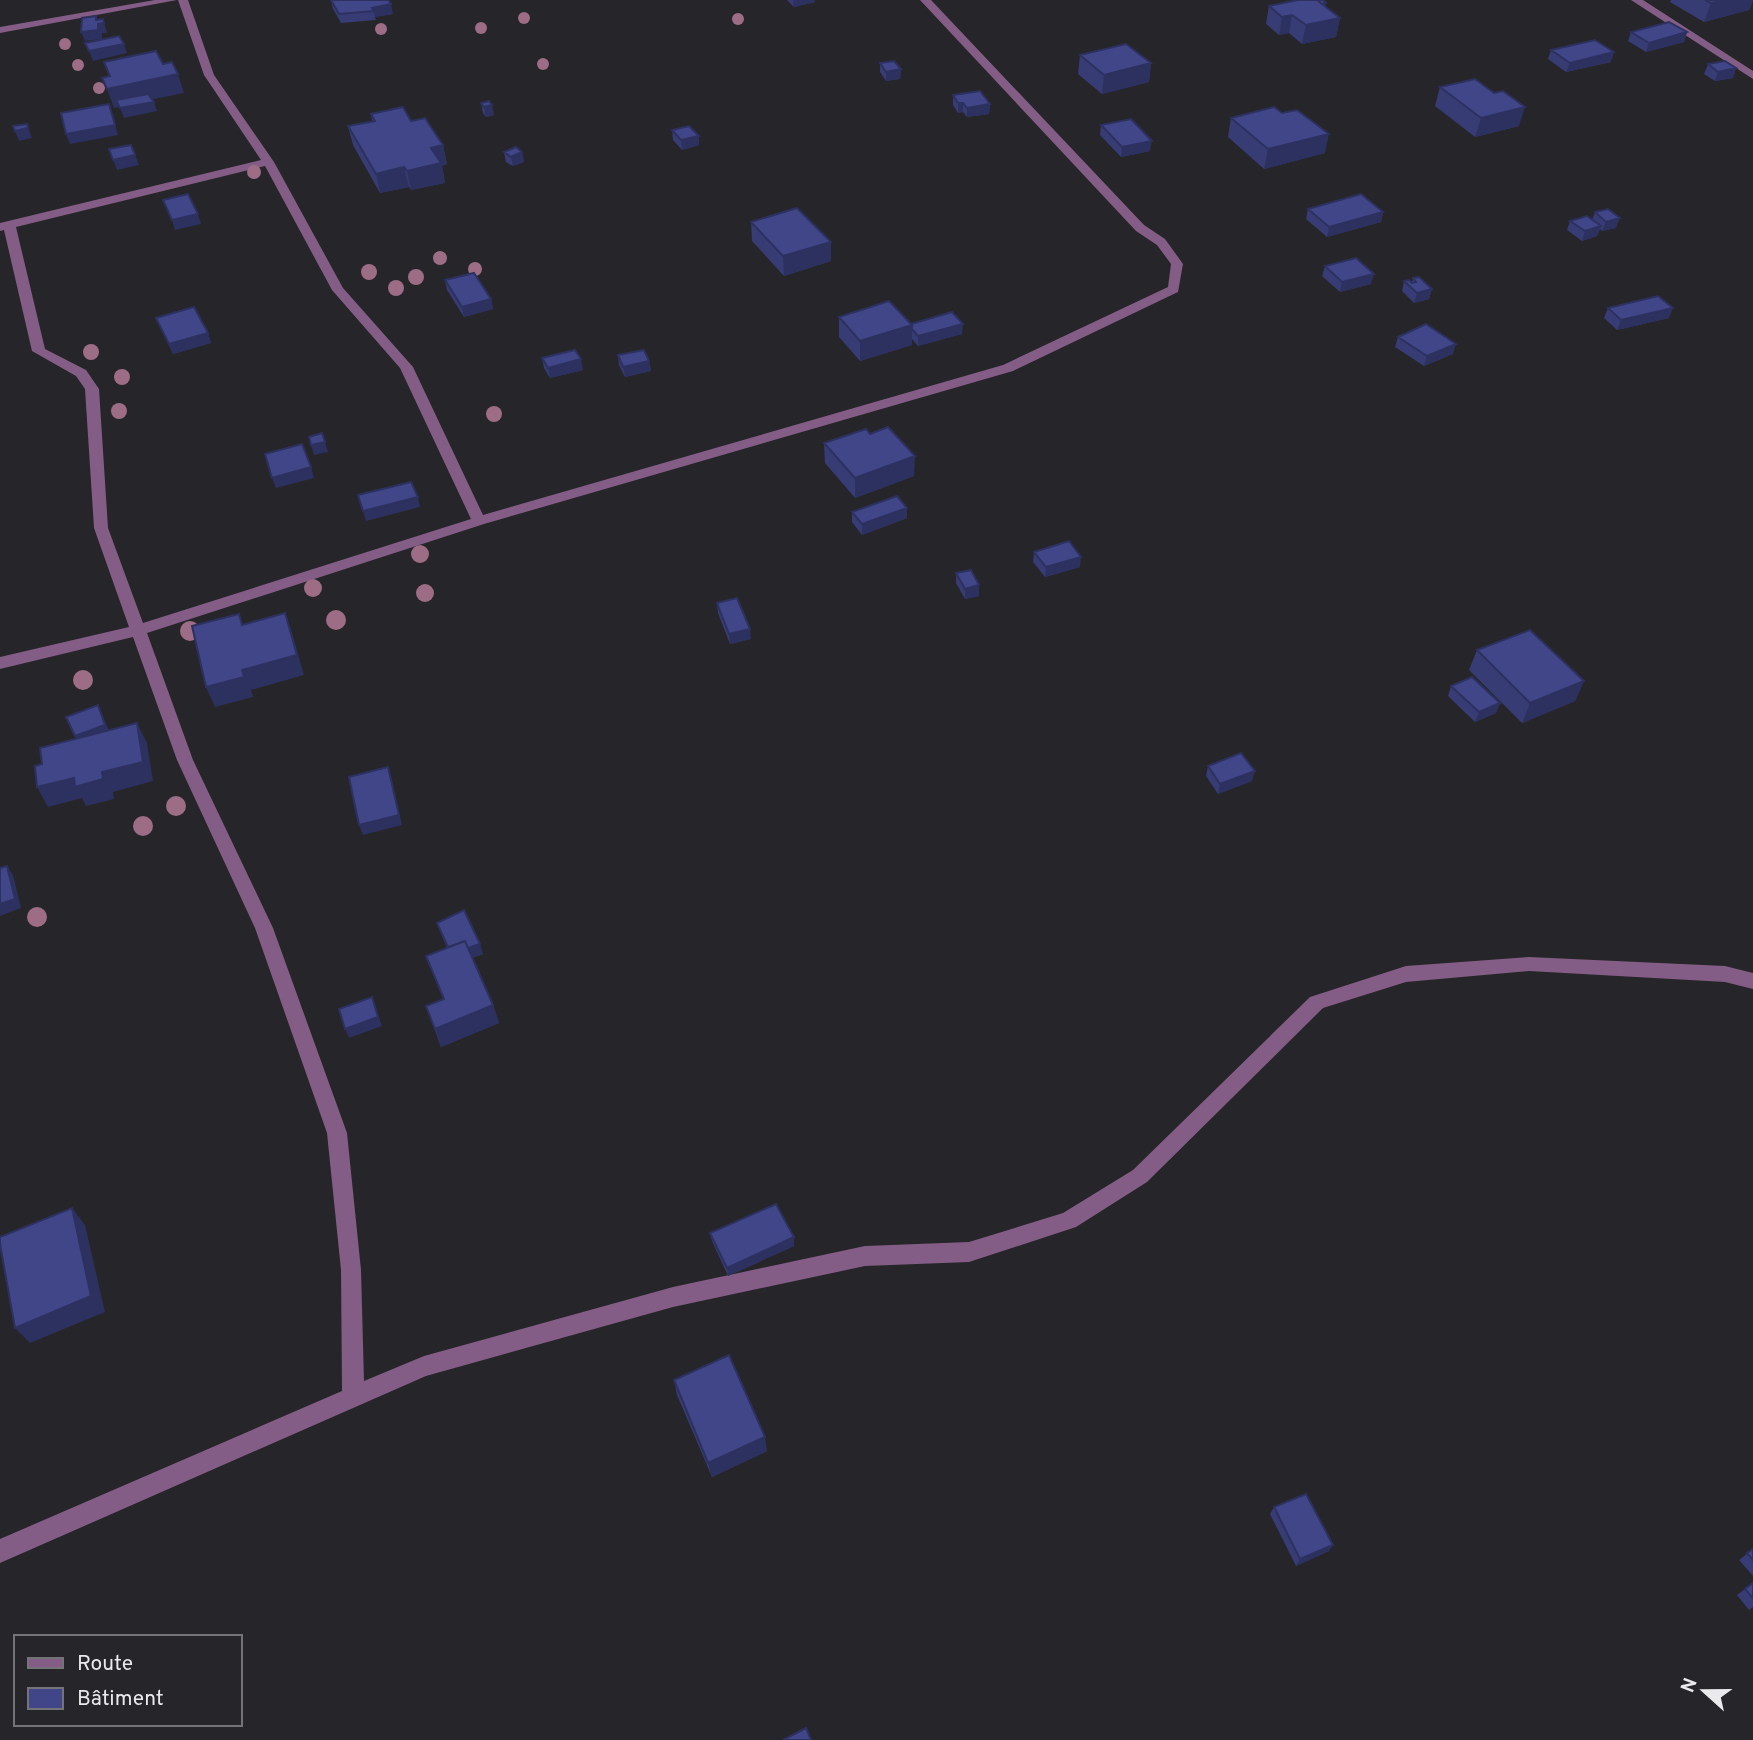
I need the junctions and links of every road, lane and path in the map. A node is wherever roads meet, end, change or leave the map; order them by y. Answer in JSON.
{"nodes":[{"id":1,"x":172,"y":0,"type":"edge"},
{"id":2,"x":183,"y":0,"type":"edge"},
{"id":3,"x":925,"y":0,"type":"edge"},
{"id":4,"x":1636,"y":0,"type":"edge"},
{"id":5,"x":0,"y":30,"type":"edge"},
{"id":6,"x":1753,"y":76,"type":"edge"},
{"id":7,"x":268,"y":162,"type":"junction"},
{"id":8,"x":4,"y":226,"type":"edge"},
{"id":9,"x":479,"y":521,"type":"junction"},
{"id":10,"x":136,"y":631,"type":"junction"},
{"id":11,"x":0,"y":663,"type":"edge"},
{"id":12,"x":1753,"y":981,"type":"edge"},
{"id":13,"x":353,"y":1397,"type":"junction"},
{"id":14,"x":0,"y":1551,"type":"edge"}],
"edges":[{"from":1,"to":5,"type":"street"},
{"from":2,"to":7,"type":"street"},
{"from":3,"to":9,"type":"street"},
{"from":4,"to":6,"type":"street"},
{"from":7,"to":8,"type":"street"},
{"from":7,"to":9,"type":"street"},
{"from":8,"to":10,"type":"street"},
{"from":9,"to":10,"type":"street"},
{"from":10,"to":11,"type":"street"},
{"from":10,"to":13,"type":"street"},
{"from":12,"to":13,"type":"street"},
{"from":13,"to":14,"type":"street"}]}
